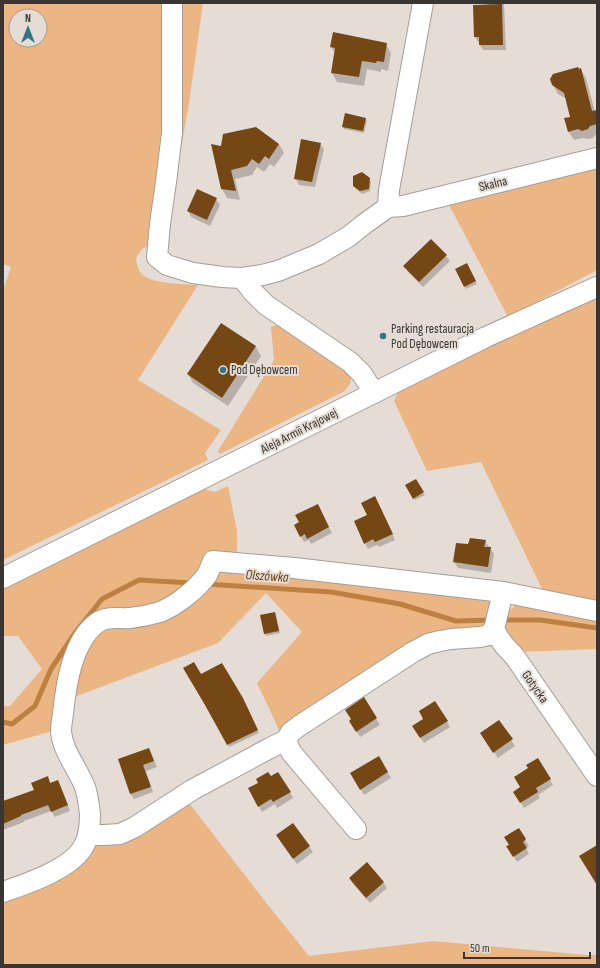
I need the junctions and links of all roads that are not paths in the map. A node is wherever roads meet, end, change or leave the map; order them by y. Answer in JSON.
{"nodes":[{"id":1,"x":172,"y":3,"type":"edge"},
{"id":2,"x":423,"y":3,"type":"edge"},
{"id":3,"x":597,"y":158,"type":"edge"},
{"id":4,"x":388,"y":207,"type":"junction"},
{"id":5,"x":242,"y":278,"type":"junction"},
{"id":6,"x":597,"y":287,"type":"edge"},
{"id":7,"x":374,"y":393,"type":"junction"},
{"id":8,"x":3,"y":578,"type":"edge"},
{"id":9,"x":501,"y":599,"type":"junction"},
{"id":10,"x":597,"y":611,"type":"edge"},
{"id":11,"x":494,"y":629,"type":"junction"},
{"id":12,"x":286,"y":740,"type":"junction"},
{"id":13,"x":597,"y":776,"type":"edge"},
{"id":14,"x":356,"y":829,"type":"dead end"},
{"id":15,"x":85,"y":842,"type":"junction"},
{"id":16,"x":3,"y":892,"type":"edge"}],
"edges":[{"from":1,"to":5,"type":"street","name":"Skalna"},
{"from":2,"to":4,"type":"street"},
{"from":3,"to":4,"type":"street","name":"Skalna"},
{"from":4,"to":5,"type":"street","name":"Skalna"},
{"from":5,"to":7,"type":"street"},
{"from":6,"to":7,"type":"street","name":"Aleja Armii Krajowej"},
{"from":7,"to":8,"type":"street","name":"Aleja Armii Krajowej"},
{"from":9,"to":10,"type":"street"},
{"from":9,"to":11,"type":"street"},
{"from":9,"to":15,"type":"street"},
{"from":11,"to":12,"type":"street"},
{"from":11,"to":13,"type":"street","name":"Gotycka"},
{"from":12,"to":14,"type":"street"},
{"from":12,"to":15,"type":"street"},
{"from":15,"to":16,"type":"street"}]}
